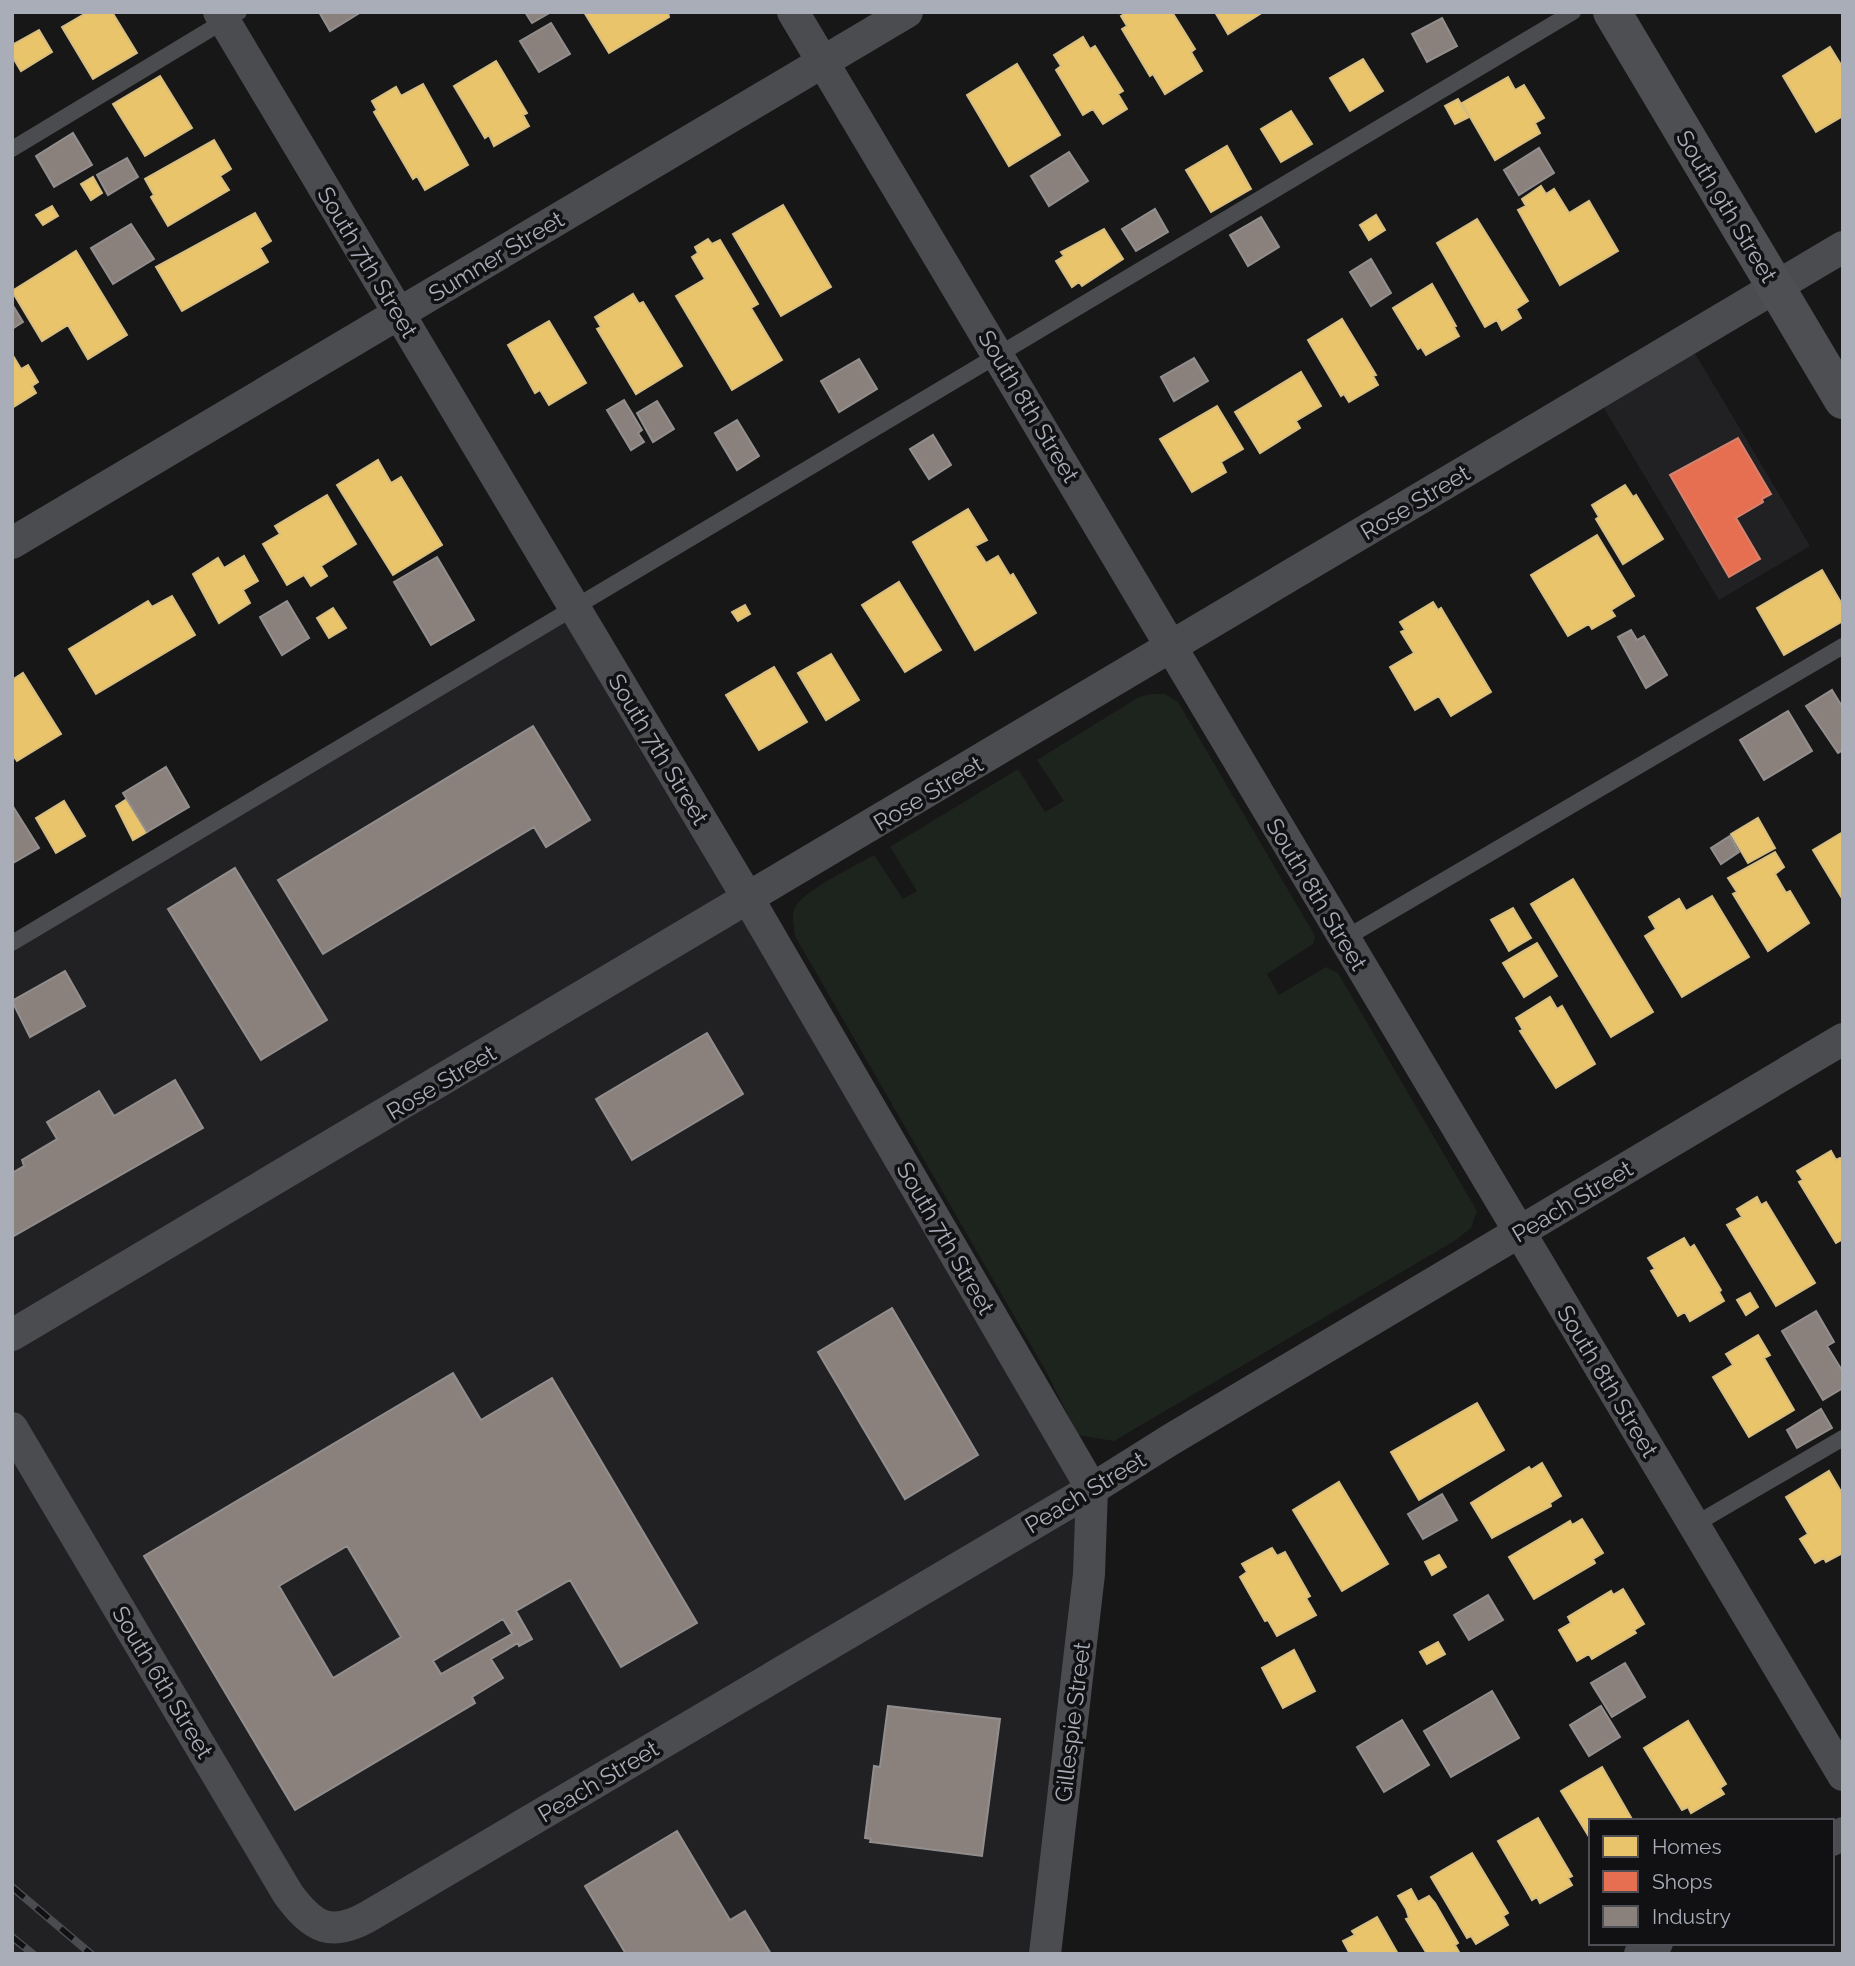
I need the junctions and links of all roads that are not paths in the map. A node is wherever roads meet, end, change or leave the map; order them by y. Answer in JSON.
{"nodes":[{"id":1,"x":793,"y":12,"type":"edge"},
{"id":2,"x":907,"y":12,"type":"edge"},
{"id":3,"x":1573,"y":12,"type":"edge"},
{"id":4,"x":1612,"y":12,"type":"edge"},
{"id":5,"x":227,"y":15,"type":"edge"},
{"id":6,"x":823,"y":62,"type":"junction"},
{"id":7,"x":12,"y":149,"type":"edge"},
{"id":8,"x":1843,"y":247,"type":"edge"},
{"id":9,"x":1776,"y":288,"type":"junction"},
{"id":10,"x":399,"y":314,"type":"junction"},
{"id":11,"x":999,"y":354,"type":"junction"},
{"id":12,"x":1843,"y":400,"type":"edge"},
{"id":13,"x":12,"y":542,"type":"edge"},
{"id":14,"x":574,"y":607,"type":"junction"},
{"id":15,"x":1843,"y":646,"type":"edge"},
{"id":16,"x":1172,"y":648,"type":"junction"},
{"id":17,"x":749,"y":900,"type":"junction"},
{"id":18,"x":1344,"y":939,"type":"junction"},
{"id":19,"x":12,"y":943,"type":"edge"},
{"id":20,"x":1843,"y":1039,"type":"edge"},
{"id":21,"x":1519,"y":1232,"type":"junction"},
{"id":22,"x":12,"y":1335,"type":"edge"},
{"id":23,"x":12,"y":1428,"type":"edge"},
{"id":24,"x":1843,"y":1438,"type":"edge"},
{"id":25,"x":1093,"y":1489,"type":"junction"},
{"id":26,"x":1694,"y":1525,"type":"junction"},
{"id":27,"x":1843,"y":1775,"type":"edge"},
{"id":28,"x":322,"y":1927,"type":"joint"},
{"id":29,"x":1045,"y":1954,"type":"edge"}],
"edges":[{"from":1,"to":6,"type":"street","name":"South 8th Street"},
{"from":2,"to":6,"type":"street","name":"Sumner Street"},
{"from":3,"to":11,"type":"lane"},
{"from":4,"to":9,"type":"main road","name":"South 9th Street"},
{"from":5,"to":7,"type":"lane"},
{"from":5,"to":10,"type":"street","name":"South 7th Street"},
{"from":6,"to":10,"type":"street","name":"Sumner Street"},
{"from":6,"to":11,"type":"street","name":"South 8th Street"},
{"from":8,"to":9,"type":"street","name":"Rose Street"},
{"from":9,"to":12,"type":"main road","name":"South 9th Street"},
{"from":9,"to":16,"type":"street","name":"Rose Street"},
{"from":10,"to":13,"type":"street","name":"Sumner Street"},
{"from":10,"to":14,"type":"street","name":"South 7th Street"},
{"from":11,"to":14,"type":"lane"},
{"from":11,"to":16,"type":"street","name":"South 8th Street"},
{"from":14,"to":17,"type":"street","name":"South 7th Street"},
{"from":14,"to":19,"type":"lane"},
{"from":15,"to":18,"type":"lane"},
{"from":16,"to":17,"type":"street","name":"Rose Street"},
{"from":16,"to":18,"type":"street","name":"South 8th Street"},
{"from":17,"to":22,"type":"street","name":"Rose Street"},
{"from":17,"to":25,"type":"street","name":"South 7th Street"},
{"from":18,"to":21,"type":"street","name":"South 8th Street"},
{"from":20,"to":21,"type":"street","name":"Peach Street"},
{"from":21,"to":25,"type":"street","name":"Peach Street"},
{"from":21,"to":26,"type":"street","name":"South 8th Street"},
{"from":23,"to":28,"type":"street","name":"South 6th Street"},
{"from":24,"to":26,"type":"lane"},
{"from":25,"to":28,"type":"street","name":"Peach Street"},
{"from":25,"to":29,"type":"street","name":"Gillespie Street"},
{"from":26,"to":27,"type":"street","name":"South 8th Street"}]}
